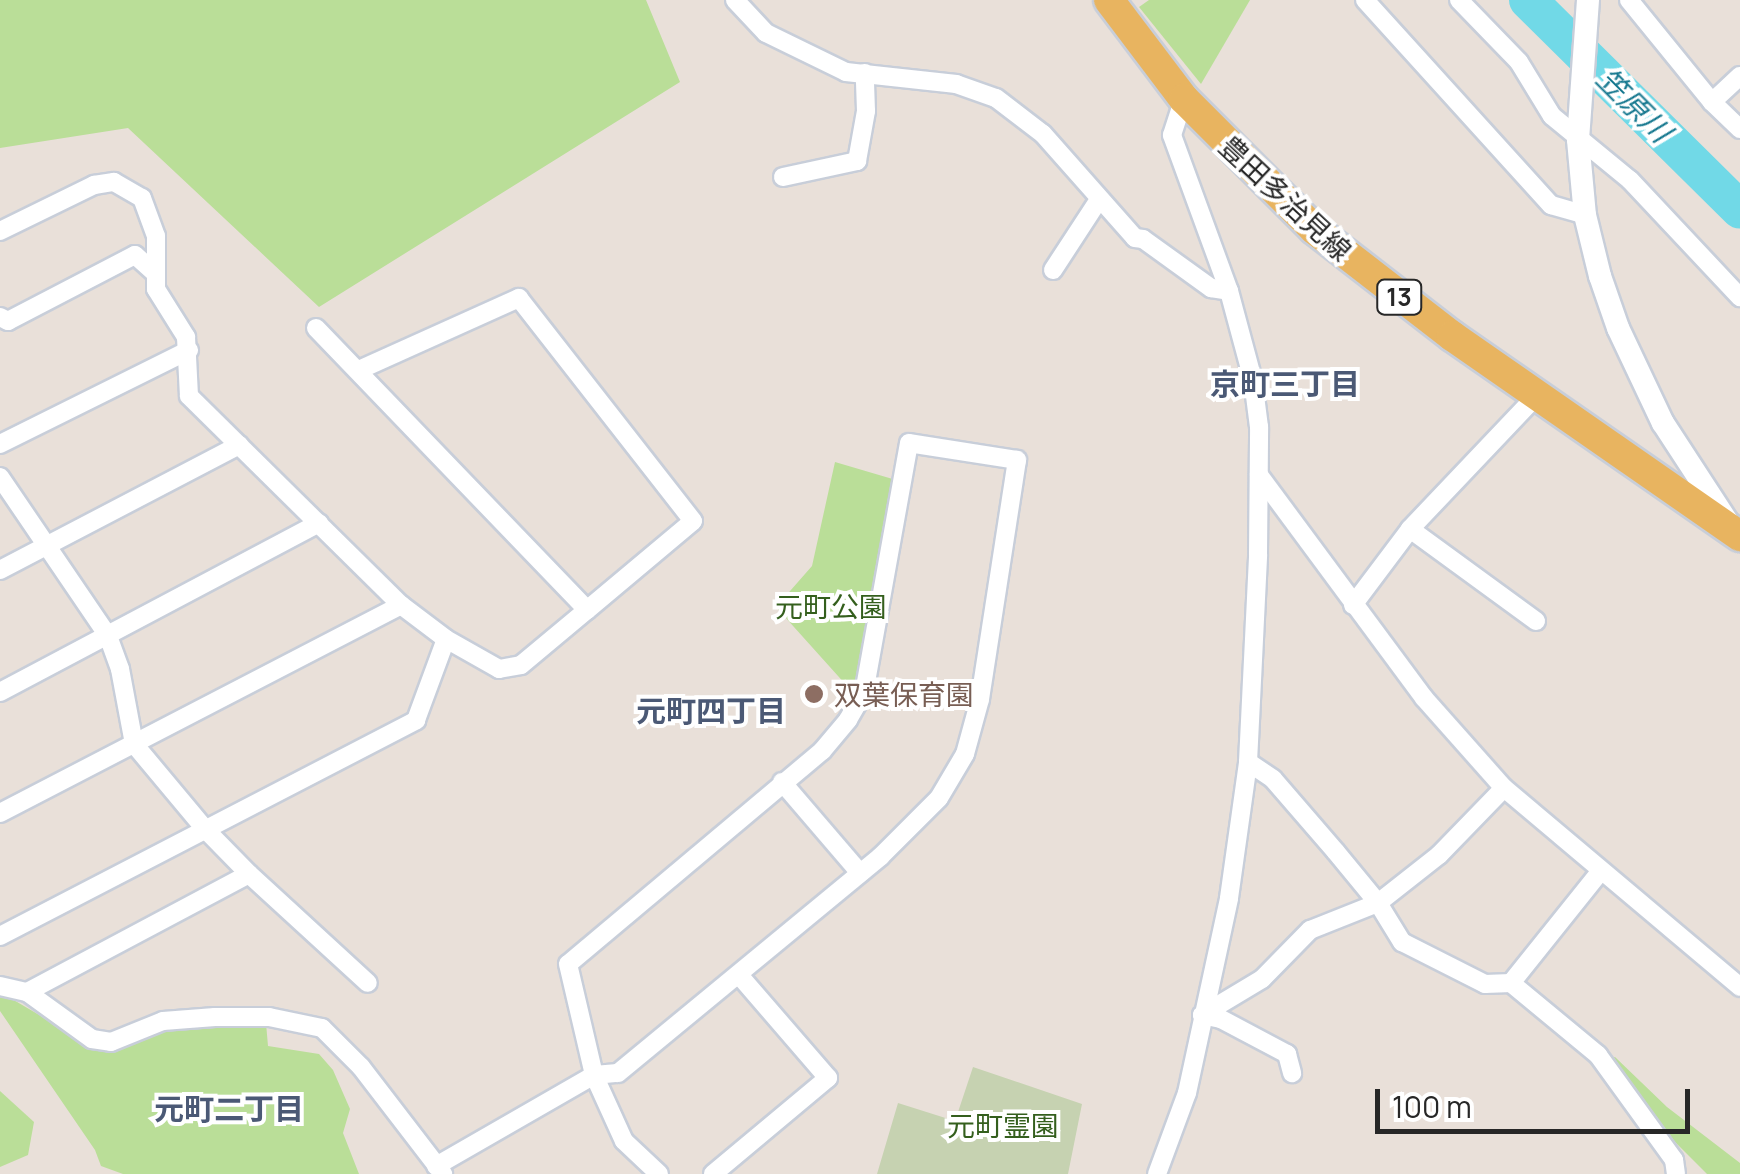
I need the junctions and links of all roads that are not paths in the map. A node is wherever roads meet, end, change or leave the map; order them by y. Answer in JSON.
{"nodes":[{"id":1,"x":735,"y":0,"type":"edge"},
{"id":2,"x":1109,"y":0,"type":"edge"},
{"id":3,"x":1365,"y":0,"type":"edge"},
{"id":4,"x":1460,"y":0,"type":"edge"},
{"id":5,"x":1588,"y":0,"type":"edge"},
{"id":6,"x":1630,"y":0,"type":"edge"},
{"id":7,"x":865,"y":73,"type":"junction"},
{"id":8,"x":1740,"y":76,"type":"edge"},
{"id":9,"x":1184,"y":99,"type":"junction"},
{"id":10,"x":1712,"y":102,"type":"junction"},
{"id":11,"x":1740,"y":128,"type":"edge"},
{"id":12,"x":1578,"y":140,"type":"junction"},
{"id":13,"x":783,"y":178,"type":"dead end"},
{"id":14,"x":1098,"y":201,"type":"junction"},
{"id":15,"x":1585,"y":216,"type":"junction"},
{"id":16,"x":0,"y":231,"type":"edge"},
{"id":17,"x":1052,"y":270,"type":"dead end"},
{"id":18,"x":155,"y":273,"type":"junction"},
{"id":19,"x":1228,"y":290,"type":"junction"},
{"id":20,"x":1740,"y":296,"type":"edge"},
{"id":21,"x":0,"y":317,"type":"edge"},
{"id":22,"x":316,"y":328,"type":"dead end"},
{"id":23,"x":189,"y":350,"type":"junction"},
{"id":24,"x":358,"y":370,"type":"junction"},
{"id":25,"x":1536,"y":396,"type":"junction"},
{"id":26,"x":0,"y":444,"type":"edge"},
{"id":27,"x":239,"y":445,"type":"junction"},
{"id":28,"x":1258,"y":474,"type":"junction"},
{"id":29,"x":0,"y":477,"type":"edge"},
{"id":30,"x":319,"y":523,"type":"junction"},
{"id":31,"x":1410,"y":528,"type":"junction"},
{"id":32,"x":1738,"y":531,"type":"edge"},
{"id":33,"x":48,"y":545,"type":"junction"},
{"id":34,"x":0,"y":570,"type":"edge"},
{"id":35,"x":400,"y":604,"type":"junction"},
{"id":36,"x":1353,"y":605,"type":"junction"},
{"id":37,"x":587,"y":610,"type":"junction"},
{"id":38,"x":1536,"y":621,"type":"dead end"},
{"id":39,"x":108,"y":636,"type":"junction"},
{"id":40,"x":446,"y":639,"type":"junction"},
{"id":41,"x":0,"y":692,"type":"edge"},
{"id":42,"x":134,"y":744,"type":"junction"},
{"id":43,"x":1248,"y":762,"type":"junction"},
{"id":44,"x":782,"y":782,"type":"junction"},
{"id":45,"x":1504,"y":788,"type":"junction"},
{"id":46,"x":0,"y":813,"type":"edge"},
{"id":47,"x":205,"y":829,"type":"junction"},
{"id":48,"x":1600,"y":872,"type":"junction"},
{"id":49,"x":860,"y":873,"type":"junction"},
{"id":50,"x":250,"y":874,"type":"junction"},
{"id":51,"x":1378,"y":903,"type":"junction"},
{"id":52,"x":0,"y":936,"type":"edge"},
{"id":53,"x":740,"y":976,"type":"junction"},
{"id":54,"x":368,"y":983,"type":"dead end"},
{"id":55,"x":1511,"y":983,"type":"junction"},
{"id":56,"x":0,"y":986,"type":"edge"},
{"id":57,"x":1740,"y":986,"type":"edge"},
{"id":58,"x":27,"y":992,"type":"junction"},
{"id":59,"x":1202,"y":1015,"type":"junction"},
{"id":60,"x":1292,"y":1073,"type":"dead end"},
{"id":61,"x":594,"y":1076,"type":"junction"},
{"id":62,"x":440,"y":1170,"type":"edge"},
{"id":63,"x":659,"y":1174,"type":"edge"},
{"id":64,"x":712,"y":1174,"type":"edge"},
{"id":65,"x":1157,"y":1174,"type":"edge"},
{"id":66,"x":1676,"y":1174,"type":"edge"}],
"edges":[{"from":1,"to":7,"type":"street"},
{"from":2,"to":9,"type":"main road","name":"豊田多治見線","number":"13"},
{"from":3,"to":15,"type":"street"},
{"from":4,"to":12,"type":"street"},
{"from":5,"to":12,"type":"street"},
{"from":6,"to":10,"type":"street"},
{"from":7,"to":13,"type":"street"},
{"from":7,"to":14,"type":"street"},
{"from":8,"to":10,"type":"street"},
{"from":9,"to":19,"type":"street"},
{"from":9,"to":25,"type":"main road","name":"豊田多治見線","number":"13"},
{"from":10,"to":11,"type":"street"},
{"from":12,"to":15,"type":"street"},
{"from":12,"to":20,"type":"street"},
{"from":14,"to":17,"type":"street"},
{"from":14,"to":19,"type":"street"},
{"from":15,"to":32,"type":"street"},
{"from":16,"to":18,"type":"street"},
{"from":18,"to":21,"type":"street"},
{"from":18,"to":23,"type":"street"},
{"from":19,"to":28,"type":"street"},
{"from":22,"to":24,"type":"street"},
{"from":23,"to":26,"type":"street"},
{"from":23,"to":27,"type":"street"},
{"from":24,"to":37,"type":"street"},
{"from":24,"to":37,"type":"street"},
{"from":25,"to":31,"type":"street"},
{"from":25,"to":32,"type":"main road","name":"豊田多治見線","number":"13"},
{"from":27,"to":30,"type":"street"},
{"from":27,"to":33,"type":"street"},
{"from":28,"to":36,"type":"street"},
{"from":28,"to":43,"type":"street"},
{"from":29,"to":33,"type":"street"},
{"from":30,"to":35,"type":"street"},
{"from":30,"to":39,"type":"street"},
{"from":31,"to":36,"type":"street"},
{"from":31,"to":38,"type":"street"},
{"from":33,"to":34,"type":"street"},
{"from":33,"to":39,"type":"street"},
{"from":35,"to":40,"type":"street"},
{"from":35,"to":42,"type":"street"},
{"from":36,"to":45,"type":"street"},
{"from":37,"to":40,"type":"street"},
{"from":39,"to":41,"type":"street"},
{"from":39,"to":42,"type":"street"},
{"from":40,"to":47,"type":"street"},
{"from":42,"to":46,"type":"street"},
{"from":42,"to":47,"type":"street"},
{"from":43,"to":51,"type":"street"},
{"from":43,"to":59,"type":"street"},
{"from":44,"to":49,"type":"street"},
{"from":44,"to":49,"type":"street"},
{"from":44,"to":61,"type":"street"},
{"from":45,"to":48,"type":"street"},
{"from":45,"to":51,"type":"street"},
{"from":47,"to":50,"type":"street"},
{"from":47,"to":52,"type":"street"},
{"from":48,"to":55,"type":"street"},
{"from":48,"to":57,"type":"street"},
{"from":49,"to":53,"type":"street"},
{"from":50,"to":54,"type":"street"},
{"from":50,"to":58,"type":"street"},
{"from":51,"to":55,"type":"street"},
{"from":51,"to":59,"type":"street"},
{"from":53,"to":61,"type":"street"},
{"from":53,"to":64,"type":"street"},
{"from":55,"to":66,"type":"street"},
{"from":56,"to":58,"type":"street"},
{"from":58,"to":62,"type":"street"},
{"from":59,"to":60,"type":"street"},
{"from":59,"to":65,"type":"street"},
{"from":61,"to":62,"type":"street"},
{"from":61,"to":63,"type":"street"}]}
